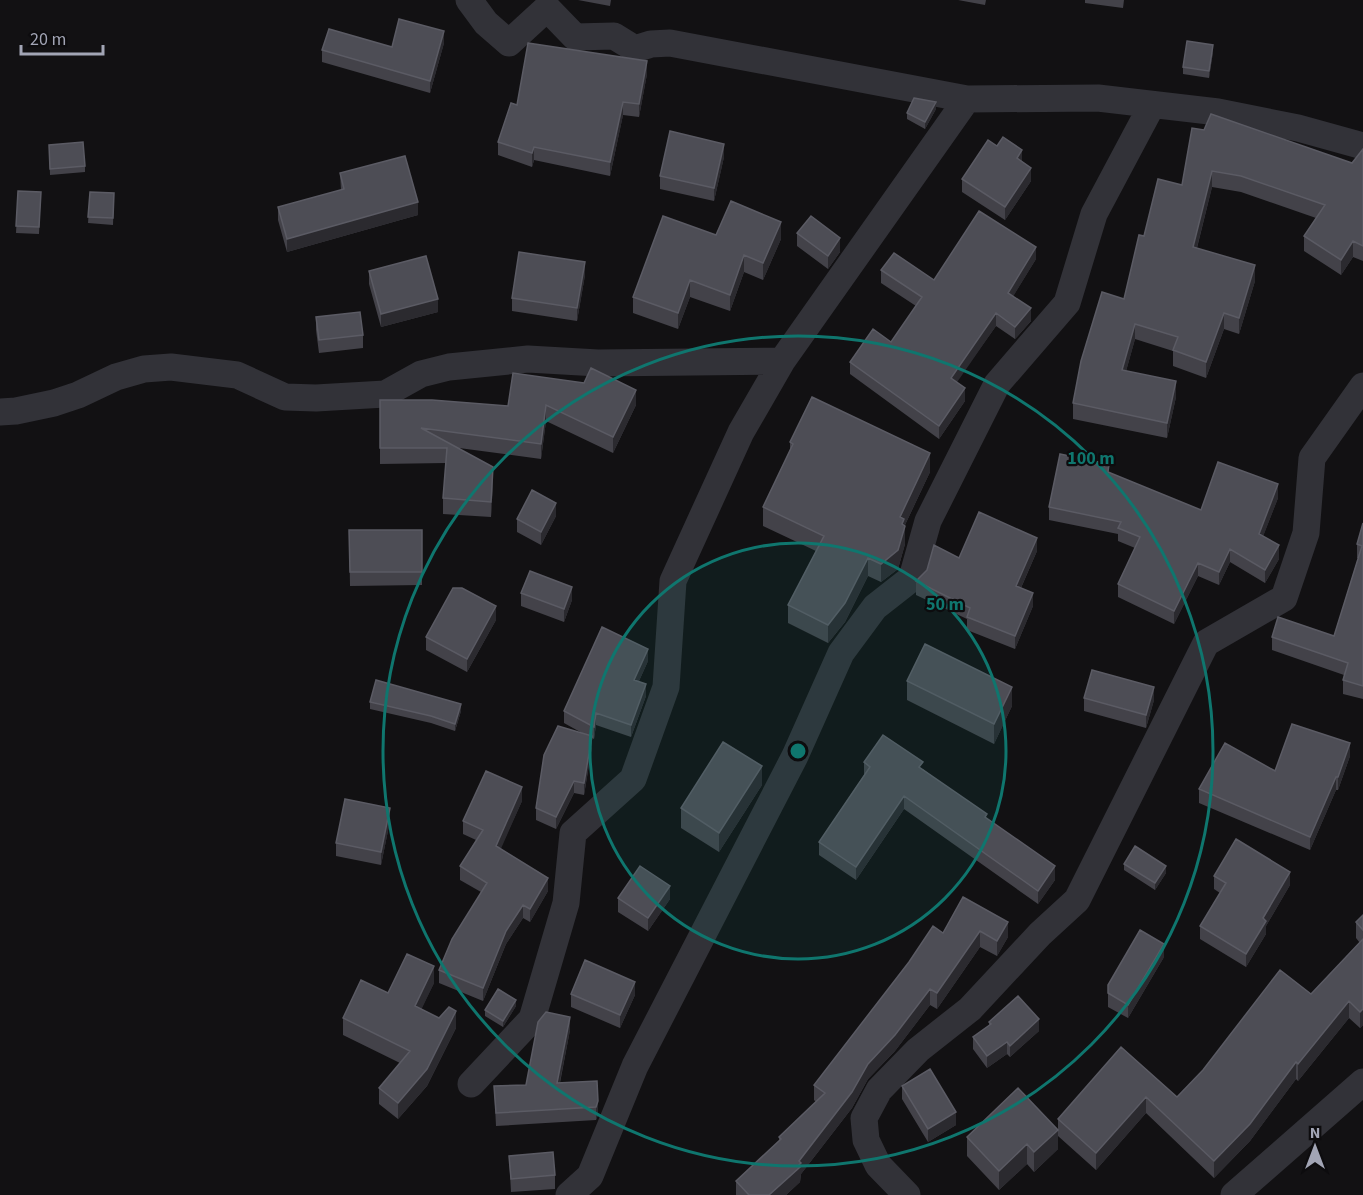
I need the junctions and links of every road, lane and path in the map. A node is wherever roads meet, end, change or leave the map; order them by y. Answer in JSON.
{"nodes":[{"id":1,"x":469,"y":0,"type":"edge"},
{"id":2,"x":967,"y":99,"type":"junction"},
{"id":3,"x":1152,"y":105,"type":"junction"},
{"id":4,"x":1363,"y":146,"type":"edge"},
{"id":5,"x":782,"y":361,"type":"junction"},
{"id":6,"x":1363,"y":386,"type":"edge"},
{"id":7,"x":0,"y":412,"type":"edge"},
{"id":8,"x":1363,"y":1082,"type":"edge"},
{"id":9,"x":471,"y":1084,"type":"dead end"},
{"id":10,"x":569,"y":1195,"type":"edge"},
{"id":11,"x":907,"y":1195,"type":"edge"},
{"id":12,"x":1234,"y":1195,"type":"edge"}],
"edges":[{"from":1,"to":2,"type":"street"},
{"from":2,"to":3,"type":"street"},
{"from":2,"to":5,"type":"street"},
{"from":3,"to":4,"type":"street"},
{"from":3,"to":10,"type":"street"},
{"from":5,"to":7,"type":"street"},
{"from":5,"to":9,"type":"street"},
{"from":6,"to":11,"type":"street"},
{"from":8,"to":12,"type":"street"}]}
